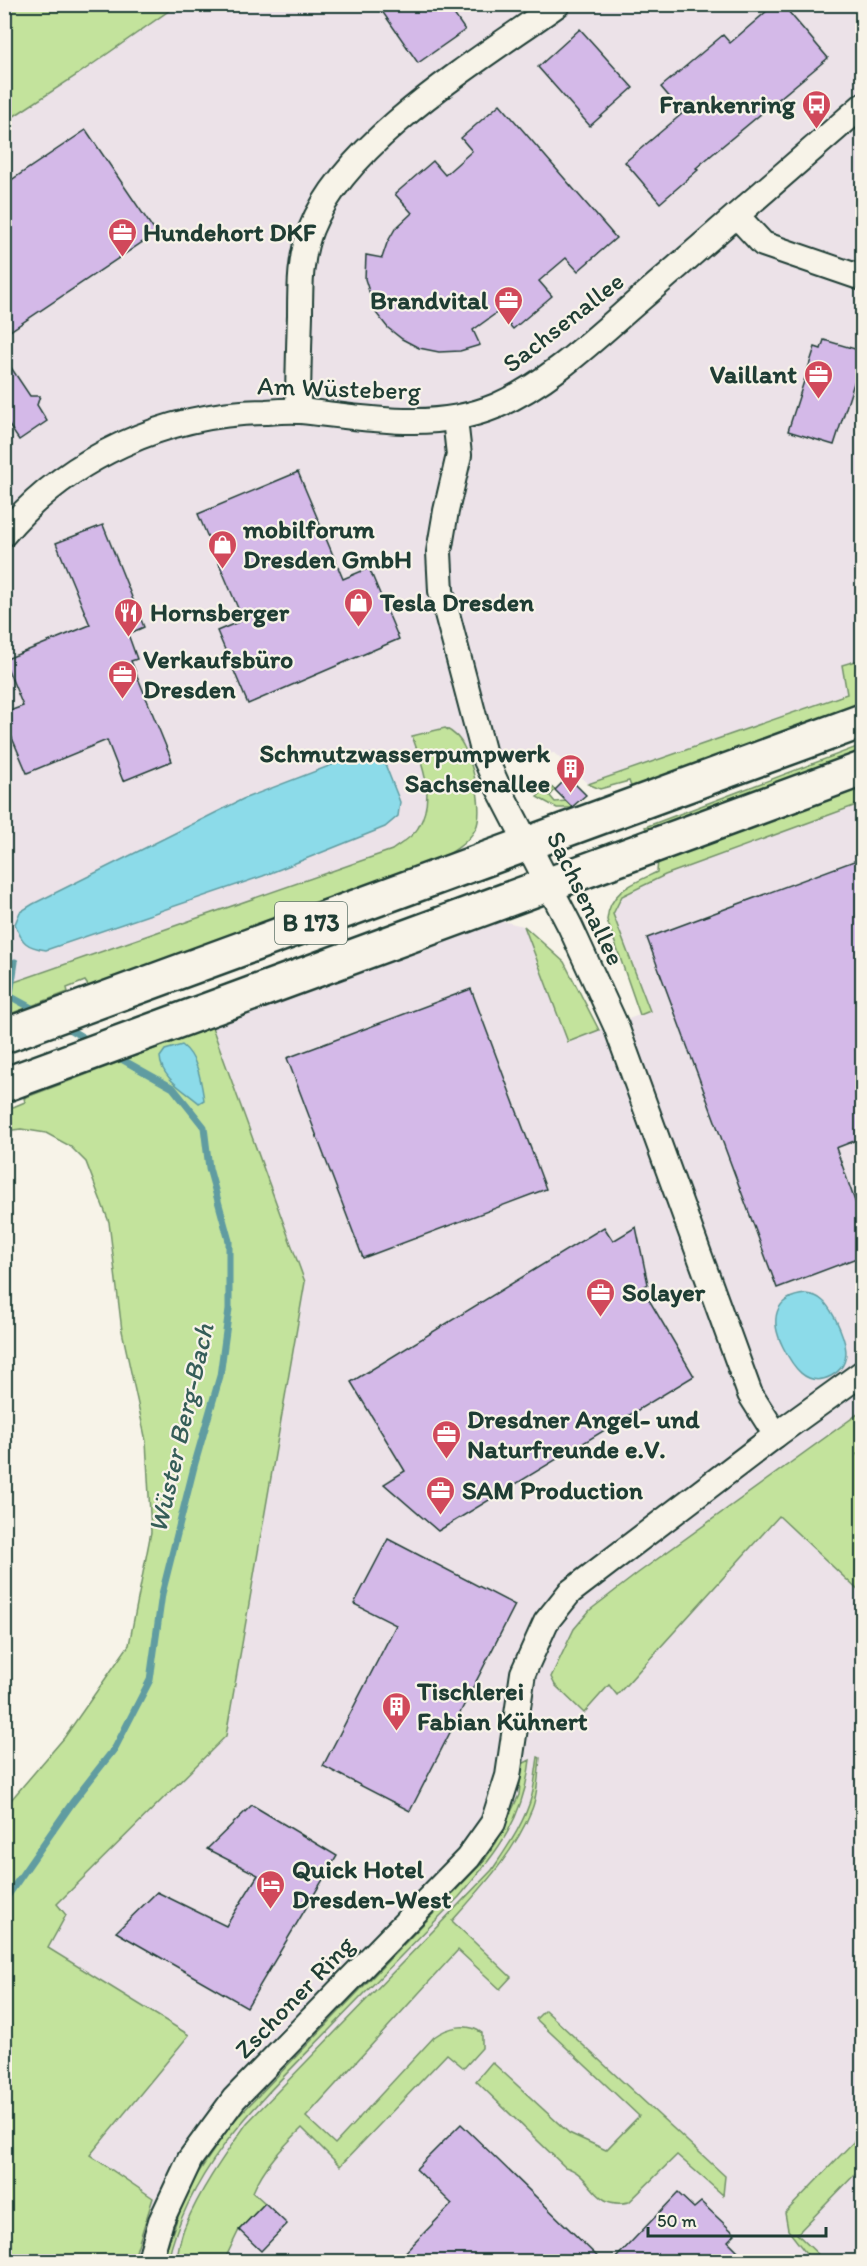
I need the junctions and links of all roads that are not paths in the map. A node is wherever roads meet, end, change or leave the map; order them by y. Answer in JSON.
{"nodes":[{"id":1,"x":558,"y":4,"type":"edge"},
{"id":2,"x":862,"y":106,"type":"edge"},
{"id":3,"x":737,"y":216,"type":"junction"},
{"id":4,"x":862,"y":278,"type":"edge"},
{"id":5,"x":298,"y":411,"type":"junction"},
{"id":6,"x":455,"y":419,"type":"junction"},
{"id":7,"x":4,"y":534,"type":"edge"},
{"id":8,"x":862,"y":721,"type":"edge"},
{"id":9,"x":862,"y":769,"type":"edge"},
{"id":10,"x":528,"y":844,"type":"junction"},
{"id":11,"x":548,"y":884,"type":"junction"},
{"id":12,"x":4,"y":1036,"type":"edge"},
{"id":13,"x":11,"y":1082,"type":"edge"},
{"id":14,"x":862,"y":1373,"type":"edge"},
{"id":15,"x":776,"y":1435,"type":"junction"},
{"id":16,"x":150,"y":2262,"type":"edge"}],
"edges":[{"from":1,"to":5,"type":"street"},
{"from":2,"to":3,"type":"street","name":"Sachsenallee"},
{"from":3,"to":4,"type":"street"},
{"from":3,"to":6,"type":"street","name":"Sachsenallee"},
{"from":5,"to":6,"type":"street","name":"Am Wüsteberg"},
{"from":5,"to":7,"type":"street","name":"Am Wüsteberg"},
{"from":6,"to":10,"type":"street","name":"Sachsenallee"},
{"from":8,"to":10,"type":"main road","number":"B 173"},
{"from":9,"to":11,"type":"main road","number":"B 173"},
{"from":10,"to":11,"type":"street","name":"Sachsenallee"},
{"from":10,"to":12,"type":"main road","number":"B 173"},
{"from":11,"to":13,"type":"main road","number":"B 173"},
{"from":11,"to":15,"type":"street","name":"Sachsenallee"},
{"from":14,"to":15,"type":"street","name":"Zschoner Ring"},
{"from":15,"to":16,"type":"street","name":"Zschoner Ring"}]}
